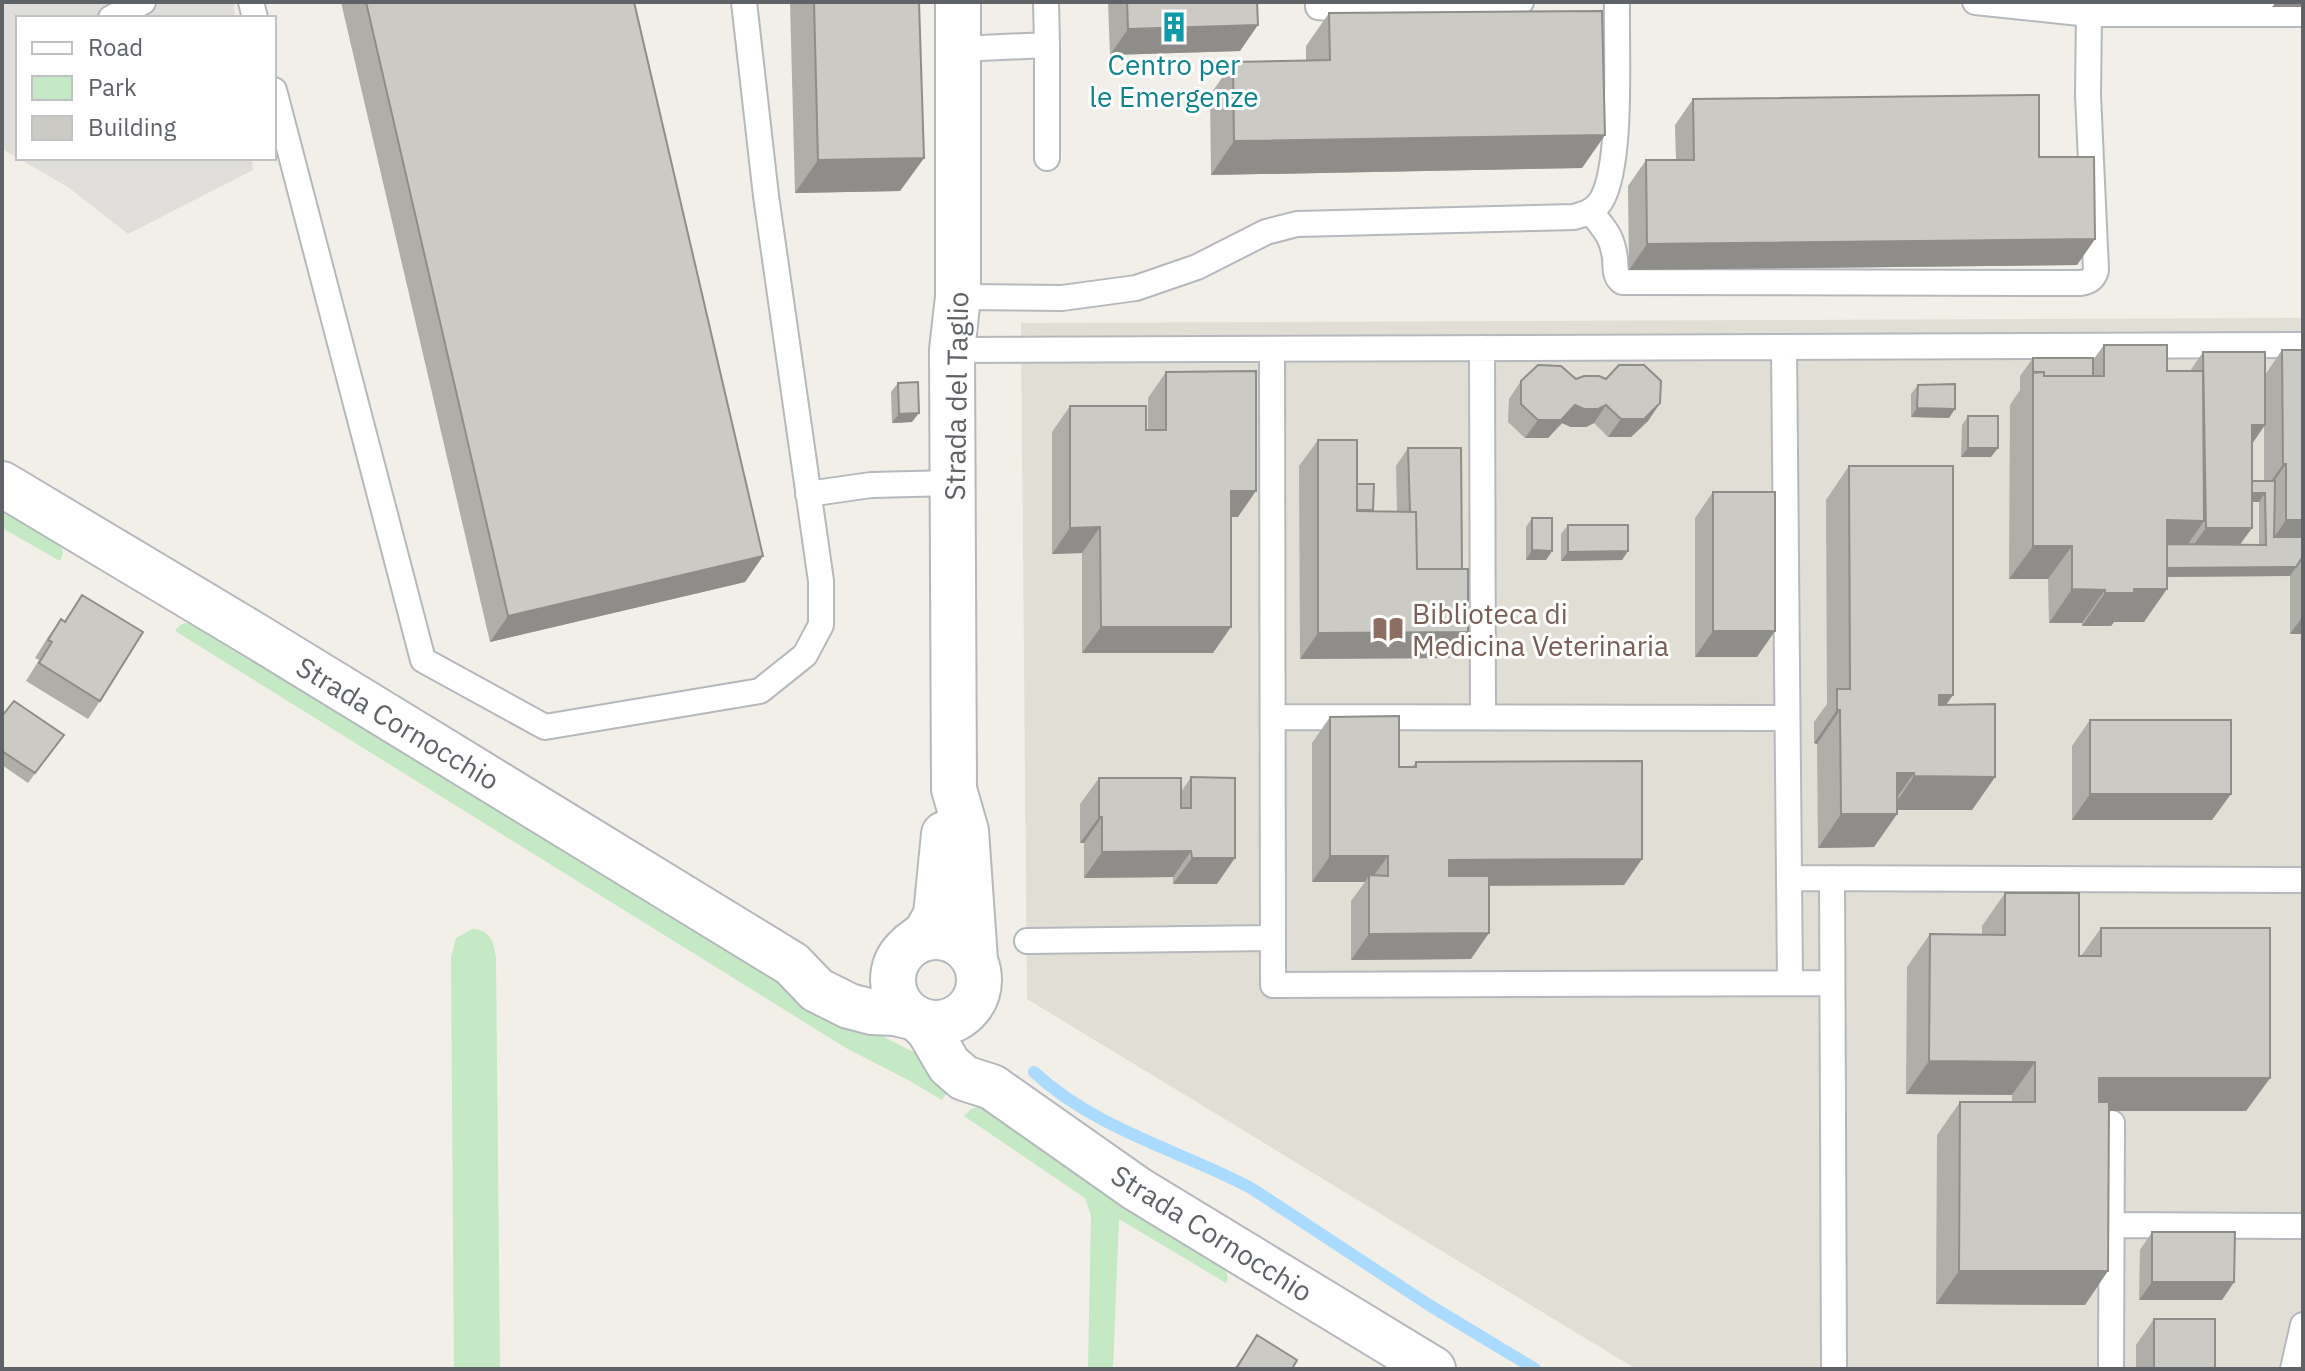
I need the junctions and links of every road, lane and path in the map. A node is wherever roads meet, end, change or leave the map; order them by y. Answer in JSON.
{"nodes":[{"id":1,"x":143,"y":2,"type":"edge"},
{"id":2,"x":744,"y":2,"type":"edge"},
{"id":3,"x":958,"y":2,"type":"edge"},
{"id":4,"x":1046,"y":2,"type":"edge"},
{"id":5,"x":1318,"y":2,"type":"edge"},
{"id":6,"x":1521,"y":2,"type":"edge"},
{"id":7,"x":1617,"y":2,"type":"edge"},
{"id":8,"x":1975,"y":2,"type":"edge"},
{"id":9,"x":2089,"y":14,"type":"junction"},
{"id":10,"x":2303,"y":14,"type":"edge"},
{"id":11,"x":115,"y":16,"type":"edge"},
{"id":12,"x":1047,"y":45,"type":"junction"},
{"id":13,"x":959,"y":49,"type":"junction"},
{"id":14,"x":276,"y":98,"type":"edge"},
{"id":15,"x":1047,"y":158,"type":"dead end"},
{"id":16,"x":1591,"y":212,"type":"junction"},
{"id":17,"x":958,"y":297,"type":"junction"},
{"id":18,"x":2303,"y":345,"type":"edge"},
{"id":19,"x":1784,"y":347,"type":"junction"},
{"id":20,"x":1482,"y":348,"type":"junction"},
{"id":21,"x":1272,"y":349,"type":"junction"},
{"id":22,"x":952,"y":350,"type":"junction"},
{"id":23,"x":953,"y":483,"type":"junction"},
{"id":24,"x":2,"y":484,"type":"edge"},
{"id":25,"x":808,"y":494,"type":"junction"},
{"id":26,"x":1273,"y":717,"type":"junction"},
{"id":27,"x":1483,"y":717,"type":"junction"},
{"id":28,"x":1787,"y":718,"type":"junction"},
{"id":29,"x":954,"y":789,"type":"junction"},
{"id":30,"x":1789,"y":878,"type":"junction"},
{"id":31,"x":1832,"y":878,"type":"junction"},
{"id":32,"x":2303,"y":880,"type":"edge"},
{"id":33,"x":1273,"y":938,"type":"junction"},
{"id":34,"x":1027,"y":941,"type":"dead end"},
{"id":35,"x":905,"y":951,"type":"junction"},
{"id":36,"x":792,"y":964,"type":"junction"},
{"id":37,"x":975,"y":980,"type":"junction"},
{"id":38,"x":1790,"y":983,"type":"junction"},
{"id":39,"x":1832,"y":983,"type":"junction"},
{"id":40,"x":916,"y":1018,"type":"junction"},
{"id":41,"x":995,"y":1090,"type":"junction"},
{"id":42,"x":2112,"y":1123,"type":"edge"},
{"id":43,"x":2111,"y":1225,"type":"junction"},
{"id":44,"x":2303,"y":1226,"type":"edge"},
{"id":45,"x":2303,"y":1325,"type":"edge"},
{"id":46,"x":1433,"y":1369,"type":"edge"},
{"id":47,"x":1834,"y":1369,"type":"edge"},
{"id":48,"x":2111,"y":1369,"type":"edge"},
{"id":49,"x":2293,"y":1369,"type":"edge"}],
"edges":[{"from":1,"to":11,"type":"lane"},
{"from":2,"to":25,"type":"lane"},
{"from":3,"to":13,"type":"street","name":"Strada del Taglio"},
{"from":4,"to":12,"type":"lane"},
{"from":5,"to":6,"type":"lane"},
{"from":7,"to":16,"type":"lane"},
{"from":8,"to":9,"type":"lane"},
{"from":9,"to":10,"type":"lane"},
{"from":9,"to":16,"type":"lane"},
{"from":12,"to":13,"type":"lane"},
{"from":12,"to":15,"type":"lane"},
{"from":13,"to":17,"type":"street","name":"Strada del Taglio"},
{"from":14,"to":25,"type":"lane"},
{"from":16,"to":17,"type":"lane"},
{"from":17,"to":22,"type":"street","name":"Strada del Taglio"},
{"from":18,"to":19,"type":"lane"},
{"from":19,"to":20,"type":"lane"},
{"from":19,"to":28,"type":"lane"},
{"from":20,"to":21,"type":"lane"},
{"from":20,"to":27,"type":"lane"},
{"from":21,"to":22,"type":"lane"},
{"from":21,"to":26,"type":"lane"},
{"from":22,"to":23,"type":"street","name":"Strada del Taglio"},
{"from":23,"to":25,"type":"lane"},
{"from":23,"to":29,"type":"street","name":"Strada del Taglio"},
{"from":24,"to":36,"type":"street","name":"Strada Cornocchio"},
{"from":26,"to":27,"type":"lane"},
{"from":26,"to":33,"type":"lane"},
{"from":27,"to":28,"type":"lane"},
{"from":28,"to":30,"type":"lane"},
{"from":29,"to":35,"type":"street","name":"Strada del Taglio"},
{"from":29,"to":37,"type":"street","name":"Strada del Taglio"},
{"from":30,"to":31,"type":"lane"},
{"from":30,"to":38,"type":"lane"},
{"from":31,"to":32,"type":"lane"},
{"from":31,"to":39,"type":"lane"},
{"from":33,"to":34,"type":"lane"},
{"from":33,"to":38,"type":"lane"},
{"from":35,"to":36,"type":"street","name":"Strada Cornocchio"},
{"from":35,"to":37,"type":"street","name":"Strada Cornocchio"},
{"from":35,"to":40,"type":"street","name":"Strada Cornocchio"},
{"from":36,"to":40,"type":"street","name":"Strada Cornocchio"},
{"from":37,"to":40,"type":"street","name":"Strada Cornocchio"},
{"from":37,"to":41,"type":"street","name":"Strada Cornocchio"},
{"from":38,"to":39,"type":"lane"},
{"from":39,"to":47,"type":"lane"},
{"from":40,"to":41,"type":"street","name":"Strada Cornocchio"},
{"from":41,"to":46,"type":"street","name":"Strada Cornocchio"},
{"from":42,"to":43,"type":"lane"},
{"from":43,"to":44,"type":"lane"},
{"from":43,"to":48,"type":"lane"},
{"from":45,"to":49,"type":"lane"}]}
